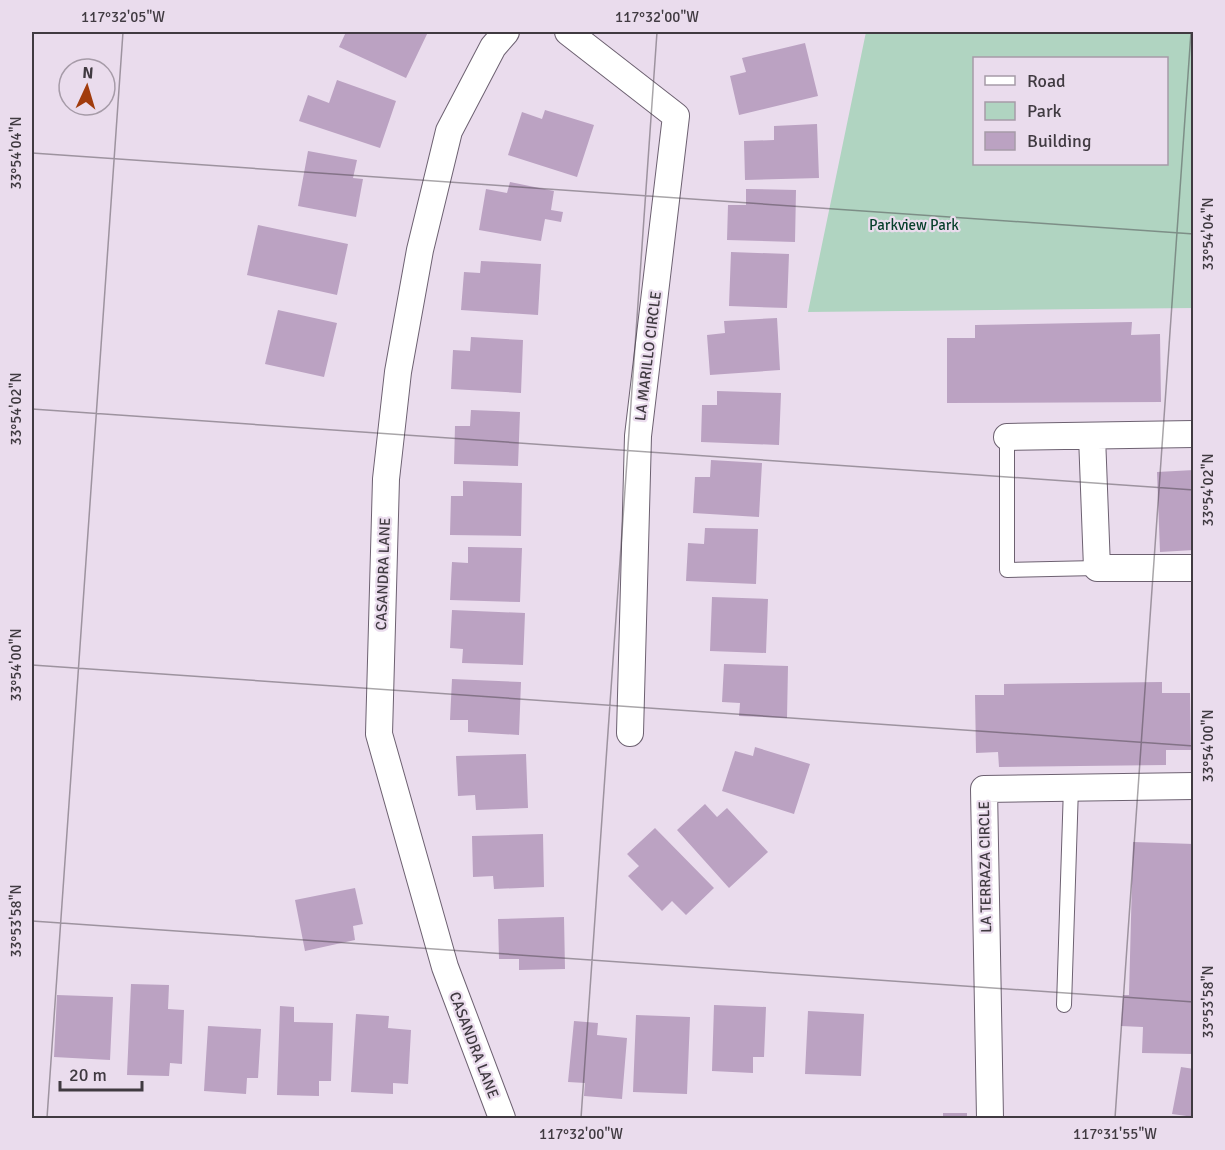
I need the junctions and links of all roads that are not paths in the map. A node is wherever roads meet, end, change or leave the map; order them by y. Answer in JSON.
{"nodes":[{"id":1,"x":506,"y":32,"type":"edge"},
{"id":2,"x":568,"y":32,"type":"edge"},
{"id":3,"x":1194,"y":434,"type":"edge"},
{"id":4,"x":1092,"y":436,"type":"junction"},
{"id":5,"x":1007,"y":437,"type":"joint"},
{"id":6,"x":1097,"y":568,"type":"junction"},
{"id":7,"x":1194,"y":568,"type":"edge"},
{"id":8,"x":630,"y":733,"type":"dead end"},
{"id":9,"x":1194,"y":786,"type":"edge"},
{"id":10,"x":1071,"y":788,"type":"junction"},
{"id":11,"x":1064,"y":1005,"type":"dead end"},
{"id":12,"x":502,"y":1119,"type":"edge"},
{"id":13,"x":990,"y":1119,"type":"edge"}],
"edges":[{"from":1,"to":12,"type":"street","name":"CASANDRA LANE"},
{"from":2,"to":8,"type":"street","name":"LA MARILLO CIRCLE"},
{"from":3,"to":4,"type":"street"},
{"from":4,"to":5,"type":"street"},
{"from":4,"to":6,"type":"street"},
{"from":5,"to":6,"type":"lane"},
{"from":6,"to":7,"type":"street"},
{"from":9,"to":10,"type":"street","name":"LA TERRAZA CIRCLE"},
{"from":10,"to":11,"type":"lane"},
{"from":10,"to":13,"type":"street","name":"LA TERRAZA CIRCLE"}]}
